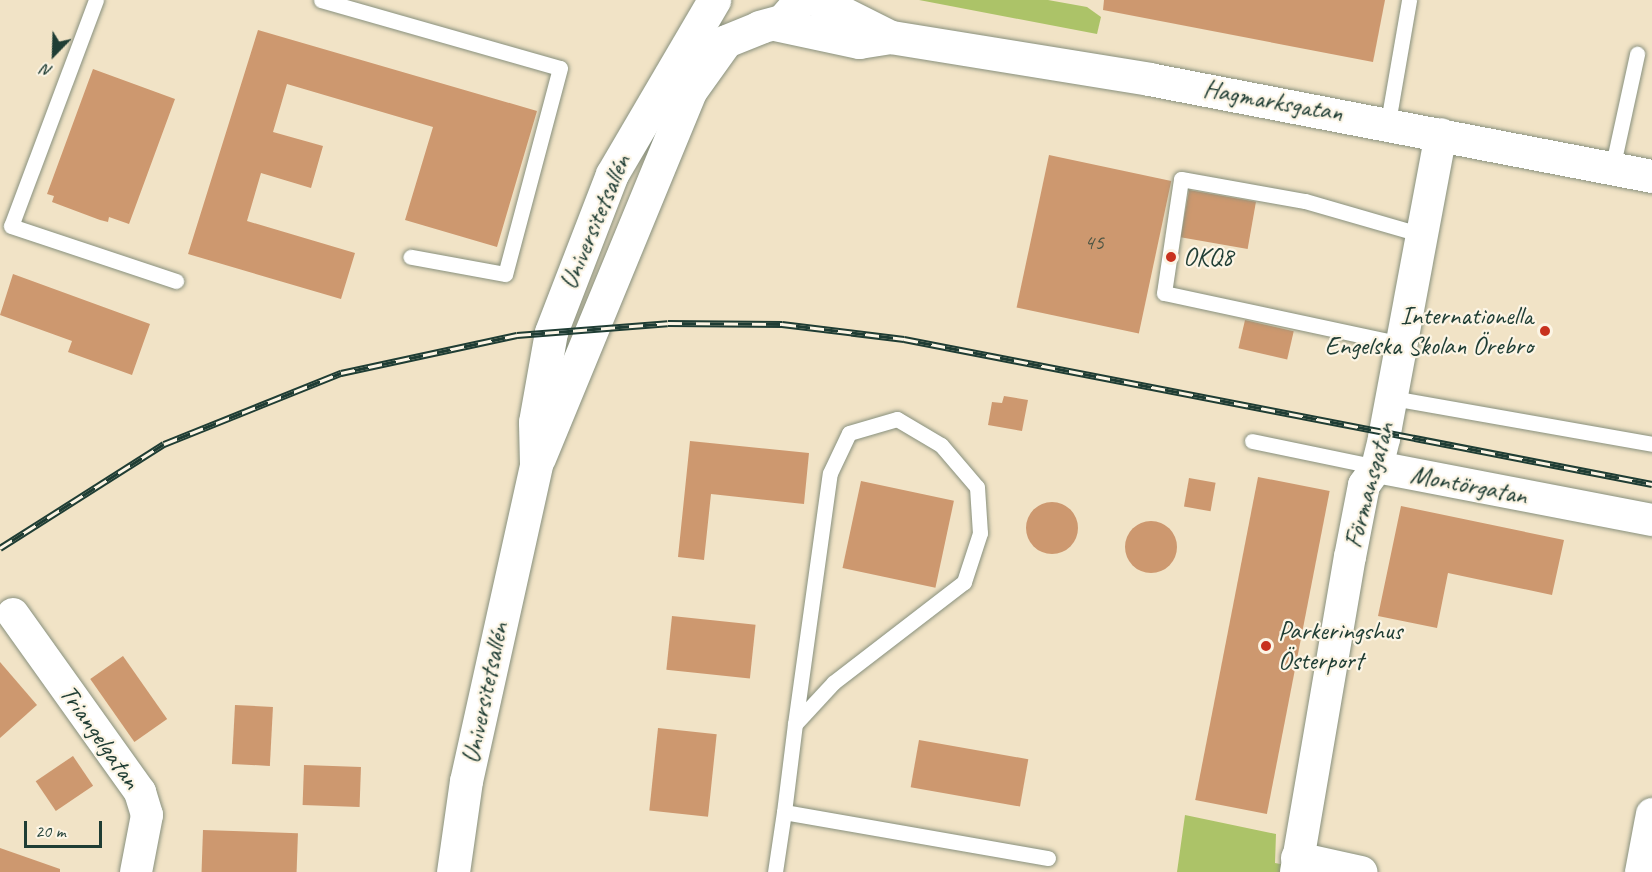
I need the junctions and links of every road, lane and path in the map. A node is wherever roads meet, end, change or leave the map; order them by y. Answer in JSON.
{"nodes":[{"id":1,"x":96,"y":0,"type":"edge"},
{"id":2,"x":321,"y":0,"type":"edge"},
{"id":3,"x":714,"y":0,"type":"edge"},
{"id":4,"x":720,"y":0,"type":"edge"},
{"id":5,"x":800,"y":0,"type":"edge"},
{"id":6,"x":817,"y":0,"type":"edge"},
{"id":7,"x":1409,"y":0,"type":"edge"},
{"id":8,"x":768,"y":26,"type":"junction"},
{"id":9,"x":891,"y":37,"type":"junction"},
{"id":10,"x":1637,"y":54,"type":"dead end"},
{"id":11,"x":1388,"y":122,"type":"junction"},
{"id":12,"x":1441,"y":134,"type":"junction"},
{"id":13,"x":1612,"y":169,"type":"junction"},
{"id":14,"x":1652,"y":176,"type":"edge"},
{"id":15,"x":1423,"y":235,"type":"junction"},
{"id":16,"x":411,"y":256,"type":"dead end"},
{"id":17,"x":176,"y":281,"type":"dead end"},
{"id":18,"x":1402,"y":344,"type":"junction"},
{"id":19,"x":1392,"y":398,"type":"junction"},
{"id":20,"x":1252,"y":441,"type":"dead end"},
{"id":21,"x":1652,"y":444,"type":"edge"},
{"id":22,"x":536,"y":464,"type":"junction"},
{"id":23,"x":1377,"y":467,"type":"junction"},
{"id":24,"x":1652,"y":520,"type":"edge"},
{"id":25,"x":13,"y":614,"type":"dead end"},
{"id":26,"x":795,"y":724,"type":"junction"},
{"id":27,"x":466,"y":781,"type":"junction"},
{"id":28,"x":784,"y":812,"type":"junction"},
{"id":29,"x":1652,"y":814,"type":"edge"},
{"id":30,"x":1048,"y":858,"type":"dead end"},
{"id":31,"x":1297,"y":865,"type":"edge"},
{"id":32,"x":136,"y":872,"type":"edge"},
{"id":33,"x":431,"y":872,"type":"edge"},
{"id":34,"x":453,"y":872,"type":"edge"},
{"id":35,"x":775,"y":872,"type":"edge"},
{"id":36,"x":1361,"y":872,"type":"edge"},
{"id":37,"x":1641,"y":872,"type":"edge"}],
"edges":[{"from":1,"to":17,"type":"lane"},
{"from":2,"to":16,"type":"lane"},
{"from":3,"to":22,"type":"street","name":"Universitetsallén"},
{"from":4,"to":8,"type":"street","name":"Hagmarksgatan"},
{"from":5,"to":8,"type":"street"},
{"from":6,"to":9,"type":"street","name":"Hagmarksgatan"},
{"from":7,"to":11,"type":"lane"},
{"from":8,"to":9,"type":"street","name":"Hagmarksgatan"},
{"from":8,"to":22,"type":"street","name":"Universitetsallén"},
{"from":9,"to":11,"type":"street","name":"Hagmarksgatan"},
{"from":10,"to":13,"type":"lane"},
{"from":11,"to":12,"type":"street","name":"Hagmarksgatan"},
{"from":12,"to":13,"type":"street","name":"Hagmarksgatan"},
{"from":12,"to":15,"type":"street","name":"Förmansgatan"},
{"from":13,"to":14,"type":"street","name":"Hagmarksgatan"},
{"from":15,"to":18,"type":"street","name":"Förmansgatan"},
{"from":15,"to":18,"type":"lane"},
{"from":18,"to":19,"type":"street","name":"Förmansgatan"},
{"from":19,"to":21,"type":"lane"},
{"from":19,"to":23,"type":"street","name":"Förmansgatan"},
{"from":20,"to":23,"type":"lane","name":"Montörgatan"},
{"from":22,"to":27,"type":"street","name":"Universitetsallén"},
{"from":23,"to":24,"type":"street","name":"Montörgatan"},
{"from":23,"to":31,"type":"street","name":"Förmansgatan"},
{"from":25,"to":32,"type":"street","name":"Triangelgatan"},
{"from":26,"to":26,"type":"lane"},
{"from":26,"to":28,"type":"lane"},
{"from":27,"to":33,"type":"street","name":"Universitetsallén"},
{"from":27,"to":34,"type":"street","name":"Universitetsallén"},
{"from":28,"to":30,"type":"lane"},
{"from":28,"to":35,"type":"lane"},
{"from":29,"to":37,"type":"street"},
{"from":31,"to":36,"type":"street"}]}
